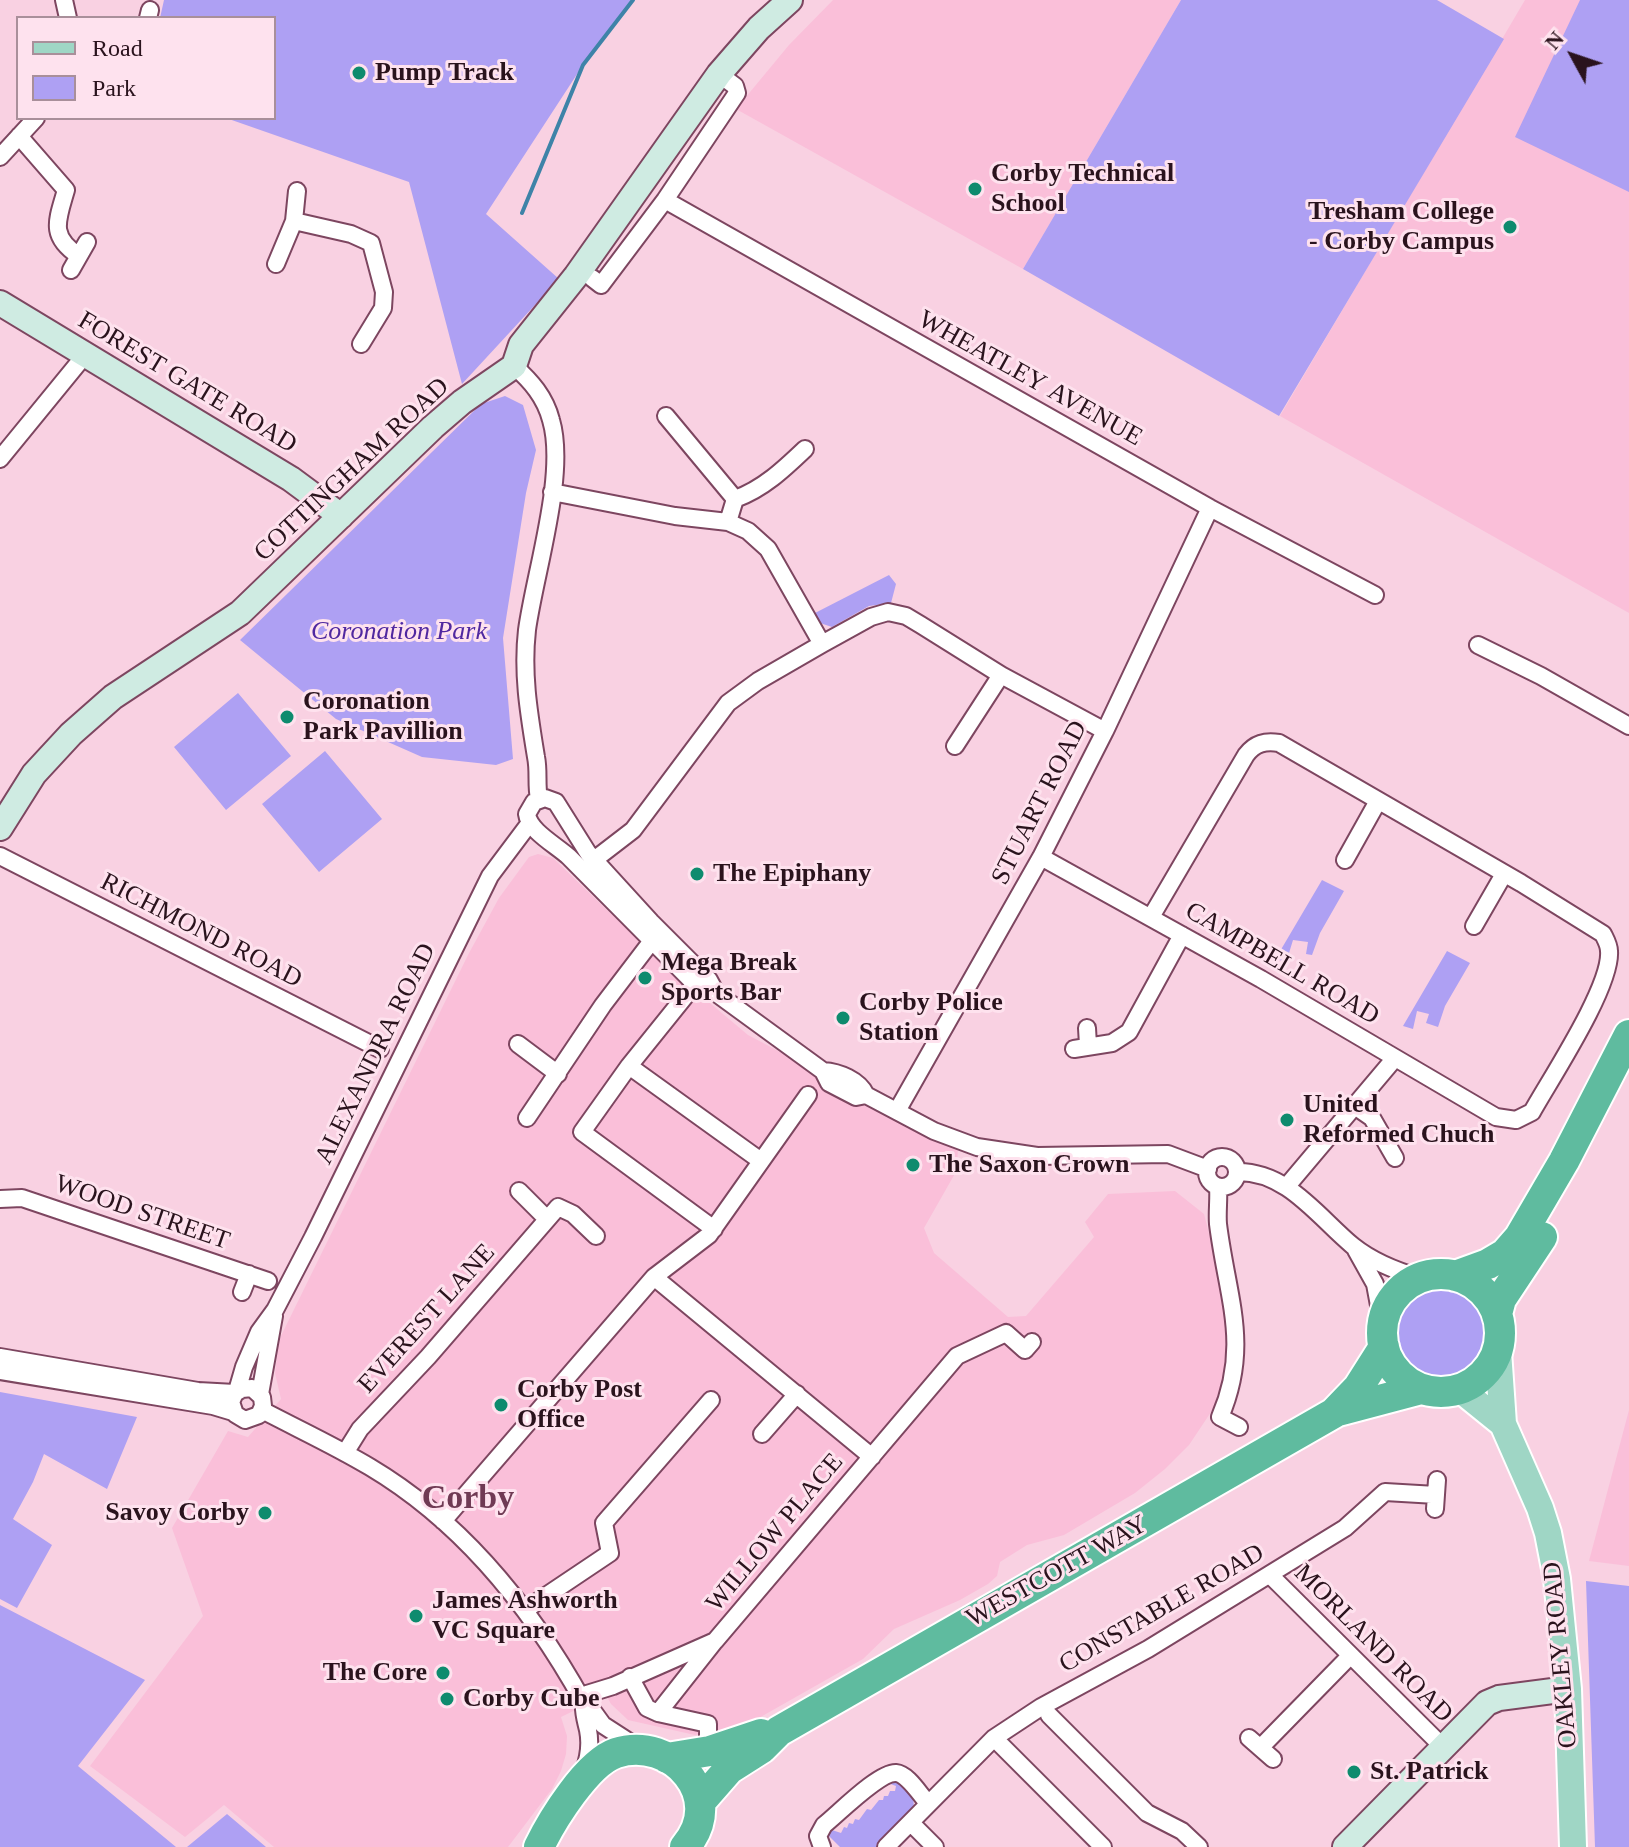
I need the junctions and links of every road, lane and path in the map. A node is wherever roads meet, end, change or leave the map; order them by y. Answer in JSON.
{"nodes":[{"id":1,"x":790,"y":0,"type":"edge"},
{"id":2,"x":719,"y":74,"type":"junction"},
{"id":3,"x":34,"y":120,"type":"edge"},
{"id":4,"x":19,"y":136,"type":"junction"},
{"id":5,"x":0,"y":157,"type":"edge"},
{"id":6,"x":297,"y":191,"type":"dead end"},
{"id":7,"x":665,"y":200,"type":"junction"},
{"id":8,"x":294,"y":221,"type":"junction"},
{"id":9,"x":79,"y":256,"type":"dead end"},
{"id":10,"x":276,"y":264,"type":"dead end"},
{"id":11,"x":592,"y":278,"type":"dead end"},
{"id":12,"x":0,"y":303,"type":"edge"},
{"id":13,"x":361,"y":344,"type":"dead end"},
{"id":14,"x":85,"y":355,"type":"junction"},
{"id":15,"x":514,"y":366,"type":"junction"},
{"id":16,"x":666,"y":416,"type":"dead end"},
{"id":17,"x":805,"y":449,"type":"dead end"},
{"id":18,"x":0,"y":459,"type":"edge"},
{"id":19,"x":552,"y":492,"type":"junction"},
{"id":20,"x":735,"y":499,"type":"junction"},
{"id":21,"x":1210,"y":508,"type":"junction"},
{"id":22,"x":341,"y":516,"type":"junction"},
{"id":23,"x":728,"y":522,"type":"junction"},
{"id":24,"x":1375,"y":595,"type":"dead end"},
{"id":25,"x":822,"y":644,"type":"junction"},
{"id":26,"x":1478,"y":645,"type":"dead end"},
{"id":27,"x":1001,"y":675,"type":"junction"},
{"id":28,"x":1629,"y":726,"type":"edge"},
{"id":29,"x":1105,"y":731,"type":"junction"},
{"id":30,"x":955,"y":746,"type":"dead end"},
{"id":31,"x":539,"y":799,"type":"junction"},
{"id":32,"x":1378,"y":801,"type":"junction"},
{"id":33,"x":562,"y":813,"type":"junction"},
{"id":34,"x":0,"y":828,"type":"edge"},
{"id":35,"x":534,"y":828,"type":"junction"},
{"id":36,"x":0,"y":856,"type":"edge"},
{"id":37,"x":1041,"y":857,"type":"junction"},
{"id":38,"x":594,"y":860,"type":"junction"},
{"id":39,"x":1345,"y":860,"type":"dead end"},
{"id":40,"x":1504,"y":874,"type":"junction"},
{"id":41,"x":1151,"y":917,"type":"junction"},
{"id":42,"x":1474,"y":926,"type":"dead end"},
{"id":43,"x":1182,"y":935,"type":"junction"},
{"id":44,"x":651,"y":942,"type":"junction"},
{"id":45,"x":695,"y":984,"type":"junction"},
{"id":46,"x":716,"y":993,"type":"junction"},
{"id":47,"x":1629,"y":1035,"type":"edge"},
{"id":48,"x":1083,"y":1040,"type":"dead end"},
{"id":49,"x":518,"y":1044,"type":"dead end"},
{"id":50,"x":380,"y":1049,"type":"dead end"},
{"id":51,"x":1395,"y":1058,"type":"junction"},
{"id":52,"x":629,"y":1066,"type":"junction"},
{"id":53,"x":558,"y":1074,"type":"junction"},
{"id":54,"x":1629,"y":1081,"type":"edge"},
{"id":55,"x":808,"y":1095,"type":"dead end"},
{"id":56,"x":1356,"y":1107,"type":"junction"},
{"id":57,"x":897,"y":1111,"type":"junction"},
{"id":58,"x":527,"y":1118,"type":"dead end"},
{"id":59,"x":1395,"y":1158,"type":"dead end"},
{"id":60,"x":761,"y":1161,"type":"junction"},
{"id":61,"x":1208,"y":1169,"type":"junction"},
{"id":62,"x":1237,"y":1172,"type":"junction"},
{"id":63,"x":1287,"y":1186,"type":"junction"},
{"id":64,"x":1218,"y":1187,"type":"junction"},
{"id":65,"x":519,"y":1191,"type":"dead end"},
{"id":66,"x":0,"y":1199,"type":"edge"},
{"id":67,"x":547,"y":1219,"type":"junction"},
{"id":68,"x":714,"y":1229,"type":"junction"},
{"id":69,"x":596,"y":1236,"type":"dead end"},
{"id":70,"x":1355,"y":1248,"type":"junction"},
{"id":71,"x":249,"y":1274,"type":"junction"},
{"id":72,"x":1455,"y":1276,"type":"junction"},
{"id":73,"x":654,"y":1277,"type":"junction"},
{"id":74,"x":1420,"y":1278,"type":"junction"},
{"id":75,"x":268,"y":1281,"type":"dead end"},
{"id":76,"x":242,"y":1292,"type":"dead end"},
{"id":77,"x":275,"y":1310,"type":"junction"},
{"id":78,"x":1497,"y":1314,"type":"junction"},
{"id":79,"x":1383,"y":1337,"type":"junction"},
{"id":80,"x":1026,"y":1340,"type":"dead end"},
{"id":81,"x":1498,"y":1351,"type":"junction"},
{"id":82,"x":0,"y":1357,"type":"edge"},
{"id":83,"x":0,"y":1371,"type":"edge"},
{"id":84,"x":1421,"y":1389,"type":"junction"},
{"id":85,"x":1461,"y":1390,"type":"junction"},
{"id":86,"x":236,"y":1392,"type":"junction"},
{"id":87,"x":797,"y":1394,"type":"junction"},
{"id":88,"x":711,"y":1400,"type":"dead end"},
{"id":89,"x":261,"y":1402,"type":"junction"},
{"id":90,"x":233,"y":1412,"type":"junction"},
{"id":91,"x":1334,"y":1413,"type":"junction"},
{"id":92,"x":1503,"y":1424,"type":"junction"},
{"id":93,"x":1239,"y":1427,"type":"dead end"},
{"id":94,"x":762,"y":1434,"type":"dead end"},
{"id":95,"x":345,"y":1453,"type":"junction"},
{"id":96,"x":872,"y":1457,"type":"junction"},
{"id":97,"x":1436,"y":1495,"type":"dead end"},
{"id":98,"x":443,"y":1521,"type":"junction"},
{"id":99,"x":1270,"y":1575,"type":"junction"},
{"id":100,"x":525,"y":1610,"type":"junction"},
{"id":101,"x":715,"y":1641,"type":"junction"},
{"id":102,"x":1350,"y":1656,"type":"junction"},
{"id":103,"x":630,"y":1677,"type":"junction"},
{"id":104,"x":1568,"y":1689,"type":"junction"},
{"id":105,"x":586,"y":1699,"type":"junction"},
{"id":106,"x":658,"y":1713,"type":"junction"},
{"id":107,"x":1049,"y":1715,"type":"dead end"},
{"id":108,"x":779,"y":1731,"type":"junction"},
{"id":109,"x":708,"y":1738,"type":"dead end"},
{"id":110,"x":994,"y":1738,"type":"junction"},
{"id":111,"x":1443,"y":1747,"type":"junction"},
{"id":112,"x":1261,"y":1748,"type":"dead end"},
{"id":113,"x":657,"y":1755,"type":"junction"},
{"id":114,"x":582,"y":1781,"type":"junction"},
{"id":115,"x":701,"y":1801,"type":"junction"},
{"id":116,"x":928,"y":1803,"type":"junction"},
{"id":117,"x":911,"y":1823,"type":"junction"},
{"id":118,"x":687,"y":1846,"type":"edge"},
{"id":119,"x":539,"y":1847,"type":"edge"},
{"id":120,"x":822,"y":1847,"type":"edge"},
{"id":121,"x":886,"y":1847,"type":"edge"},
{"id":122,"x":935,"y":1847,"type":"edge"},
{"id":123,"x":1103,"y":1847,"type":"edge"},
{"id":124,"x":1199,"y":1847,"type":"edge"},
{"id":125,"x":1345,"y":1847,"type":"edge"},
{"id":126,"x":1573,"y":1847,"type":"edge"}],
"edges":[{"from":1,"to":2,"type":"street","name":"COTTINGHAM ROAD"},
{"from":2,"to":7,"type":"street"},
{"from":2,"to":15,"type":"street","name":"COTTINGHAM ROAD"},
{"from":3,"to":4,"type":"street"},
{"from":4,"to":5,"type":"street"},
{"from":4,"to":9,"type":"street"},
{"from":6,"to":8,"type":"street"},
{"from":7,"to":11,"type":"street"},
{"from":7,"to":21,"type":"street","name":"WHEATLEY AVENUE"},
{"from":8,"to":10,"type":"street"},
{"from":8,"to":13,"type":"street"},
{"from":12,"to":14,"type":"street","name":"FOREST GATE ROAD"},
{"from":14,"to":18,"type":"street"},
{"from":14,"to":22,"type":"street","name":"FOREST GATE ROAD"},
{"from":15,"to":19,"type":"street"},
{"from":15,"to":22,"type":"street","name":"COTTINGHAM ROAD"},
{"from":16,"to":20,"type":"street"},
{"from":17,"to":20,"type":"street"},
{"from":19,"to":23,"type":"street"},
{"from":19,"to":31,"type":"street"},
{"from":20,"to":23,"type":"street"},
{"from":21,"to":24,"type":"street","name":"WHEATLEY AVENUE"},
{"from":21,"to":29,"type":"street","name":"STUART ROAD"},
{"from":22,"to":34,"type":"street","name":"COTTINGHAM ROAD"},
{"from":23,"to":25,"type":"street"},
{"from":25,"to":27,"type":"street"},
{"from":25,"to":38,"type":"street"},
{"from":26,"to":28,"type":"street"},
{"from":27,"to":29,"type":"street"},
{"from":27,"to":30,"type":"street"},
{"from":29,"to":37,"type":"street","name":"STUART ROAD"},
{"from":31,"to":33,"type":"street"},
{"from":31,"to":35,"type":"street"},
{"from":32,"to":39,"type":"street"},
{"from":32,"to":40,"type":"street"},
{"from":32,"to":41,"type":"street"},
{"from":33,"to":35,"type":"street"},
{"from":33,"to":38,"type":"street"},
{"from":35,"to":44,"type":"street"},
{"from":35,"to":77,"type":"street","name":"ALEXANDRA ROAD"},
{"from":36,"to":50,"type":"street","name":"RICHMOND ROAD"},
{"from":37,"to":41,"type":"street","name":"CAMPBELL ROAD"},
{"from":37,"to":57,"type":"street","name":"STUART ROAD"},
{"from":38,"to":46,"type":"street"},
{"from":40,"to":42,"type":"street"},
{"from":40,"to":51,"type":"street","name":"CAMPBELL ROAD"},
{"from":41,"to":43,"type":"street","name":"CAMPBELL ROAD"},
{"from":43,"to":48,"type":"street"},
{"from":43,"to":51,"type":"street","name":"CAMPBELL ROAD"},
{"from":44,"to":45,"type":"street"},
{"from":44,"to":53,"type":"street"},
{"from":45,"to":46,"type":"street"},
{"from":45,"to":52,"type":"street"},
{"from":46,"to":57,"type":"street"},
{"from":47,"to":72,"type":"highway"},
{"from":49,"to":53,"type":"street"},
{"from":51,"to":56,"type":"street"},
{"from":52,"to":60,"type":"street"},
{"from":52,"to":68,"type":"street"},
{"from":53,"to":58,"type":"street"},
{"from":54,"to":78,"type":"highway"},
{"from":55,"to":60,"type":"street"},
{"from":56,"to":59,"type":"street"},
{"from":56,"to":63,"type":"street"},
{"from":57,"to":61,"type":"street"},
{"from":60,"to":68,"type":"street"},
{"from":61,"to":62,"type":"street"},
{"from":61,"to":64,"type":"street"},
{"from":62,"to":63,"type":"street"},
{"from":62,"to":64,"type":"street"},
{"from":63,"to":70,"type":"street"},
{"from":64,"to":93,"type":"street"},
{"from":65,"to":67,"type":"street"},
{"from":66,"to":71,"type":"street","name":"WOOD STREET"},
{"from":67,"to":69,"type":"street"},
{"from":67,"to":95,"type":"street","name":"EVEREST LANE"},
{"from":68,"to":73,"type":"street"},
{"from":70,"to":74,"type":"street"},
{"from":70,"to":79,"type":"street"},
{"from":71,"to":75,"type":"street","name":"WOOD STREET"},
{"from":71,"to":76,"type":"street"},
{"from":72,"to":74,"type":"highway"},
{"from":72,"to":78,"type":"highway"},
{"from":73,"to":87,"type":"street"},
{"from":73,"to":98,"type":"street"},
{"from":74,"to":79,"type":"highway"},
{"from":77,"to":86,"type":"street","name":"ALEXANDRA ROAD"},
{"from":77,"to":89,"type":"street","name":"ALEXANDRA ROAD"},
{"from":78,"to":81,"type":"highway"},
{"from":79,"to":84,"type":"highway"},
{"from":79,"to":91,"type":"highway","name":"WESTCOTT WAY"},
{"from":80,"to":96,"type":"street","name":"WILLOW PLACE"},
{"from":81,"to":85,"type":"highway"},
{"from":81,"to":92,"type":"main road"},
{"from":82,"to":86,"type":"street"},
{"from":83,"to":90,"type":"street"},
{"from":84,"to":85,"type":"highway"},
{"from":84,"to":91,"type":"highway","name":"WESTCOTT WAY"},
{"from":85,"to":92,"type":"main road"},
{"from":86,"to":89,"type":"street"},
{"from":86,"to":90,"type":"street"},
{"from":87,"to":94,"type":"street"},
{"from":87,"to":96,"type":"street"},
{"from":88,"to":100,"type":"street"},
{"from":89,"to":90,"type":"street"},
{"from":89,"to":95,"type":"street"},
{"from":91,"to":108,"type":"highway","name":"WESTCOTT WAY"},
{"from":92,"to":104,"type":"main road","name":"OAKLEY ROAD"},
{"from":95,"to":98,"type":"street"},
{"from":96,"to":101,"type":"street","name":"WILLOW PLACE"},
{"from":97,"to":99,"type":"street","name":"CONSTABLE ROAD"},
{"from":98,"to":100,"type":"street"},
{"from":99,"to":102,"type":"street","name":"MORLAND ROAD"},
{"from":99,"to":110,"type":"street","name":"CONSTABLE ROAD"},
{"from":100,"to":105,"type":"street"},
{"from":101,"to":103,"type":"street","name":"WILLOW PLACE"},
{"from":101,"to":106,"type":"street","name":"WILLOW PLACE"},
{"from":102,"to":111,"type":"street","name":"MORLAND ROAD"},
{"from":102,"to":112,"type":"street"},
{"from":103,"to":105,"type":"street","name":"WILLOW PLACE"},
{"from":103,"to":106,"type":"street"},
{"from":104,"to":111,"type":"street"},
{"from":104,"to":126,"type":"main road","name":"OAKLEY ROAD"},
{"from":105,"to":113,"type":"street"},
{"from":105,"to":114,"type":"street"},
{"from":106,"to":109,"type":"street"},
{"from":107,"to":124,"type":"street"},
{"from":108,"to":113,"type":"highway","name":"WESTCOTT WAY"},
{"from":108,"to":115,"type":"highway","name":"WESTCOTT WAY"},
{"from":110,"to":116,"type":"street","name":"CONSTABLE ROAD"},
{"from":110,"to":123,"type":"street"},
{"from":111,"to":125,"type":"street"},
{"from":113,"to":114,"type":"highway","name":"WESTCOTT WAY"},
{"from":113,"to":115,"type":"highway"},
{"from":114,"to":119,"type":"highway","name":"WESTCOTT WAY"},
{"from":115,"to":118,"type":"highway"},
{"from":116,"to":117,"type":"street","name":"CONSTABLE ROAD"},
{"from":116,"to":120,"type":"street"},
{"from":117,"to":121,"type":"street","name":"CONSTABLE ROAD"},
{"from":117,"to":122,"type":"street"}]}
